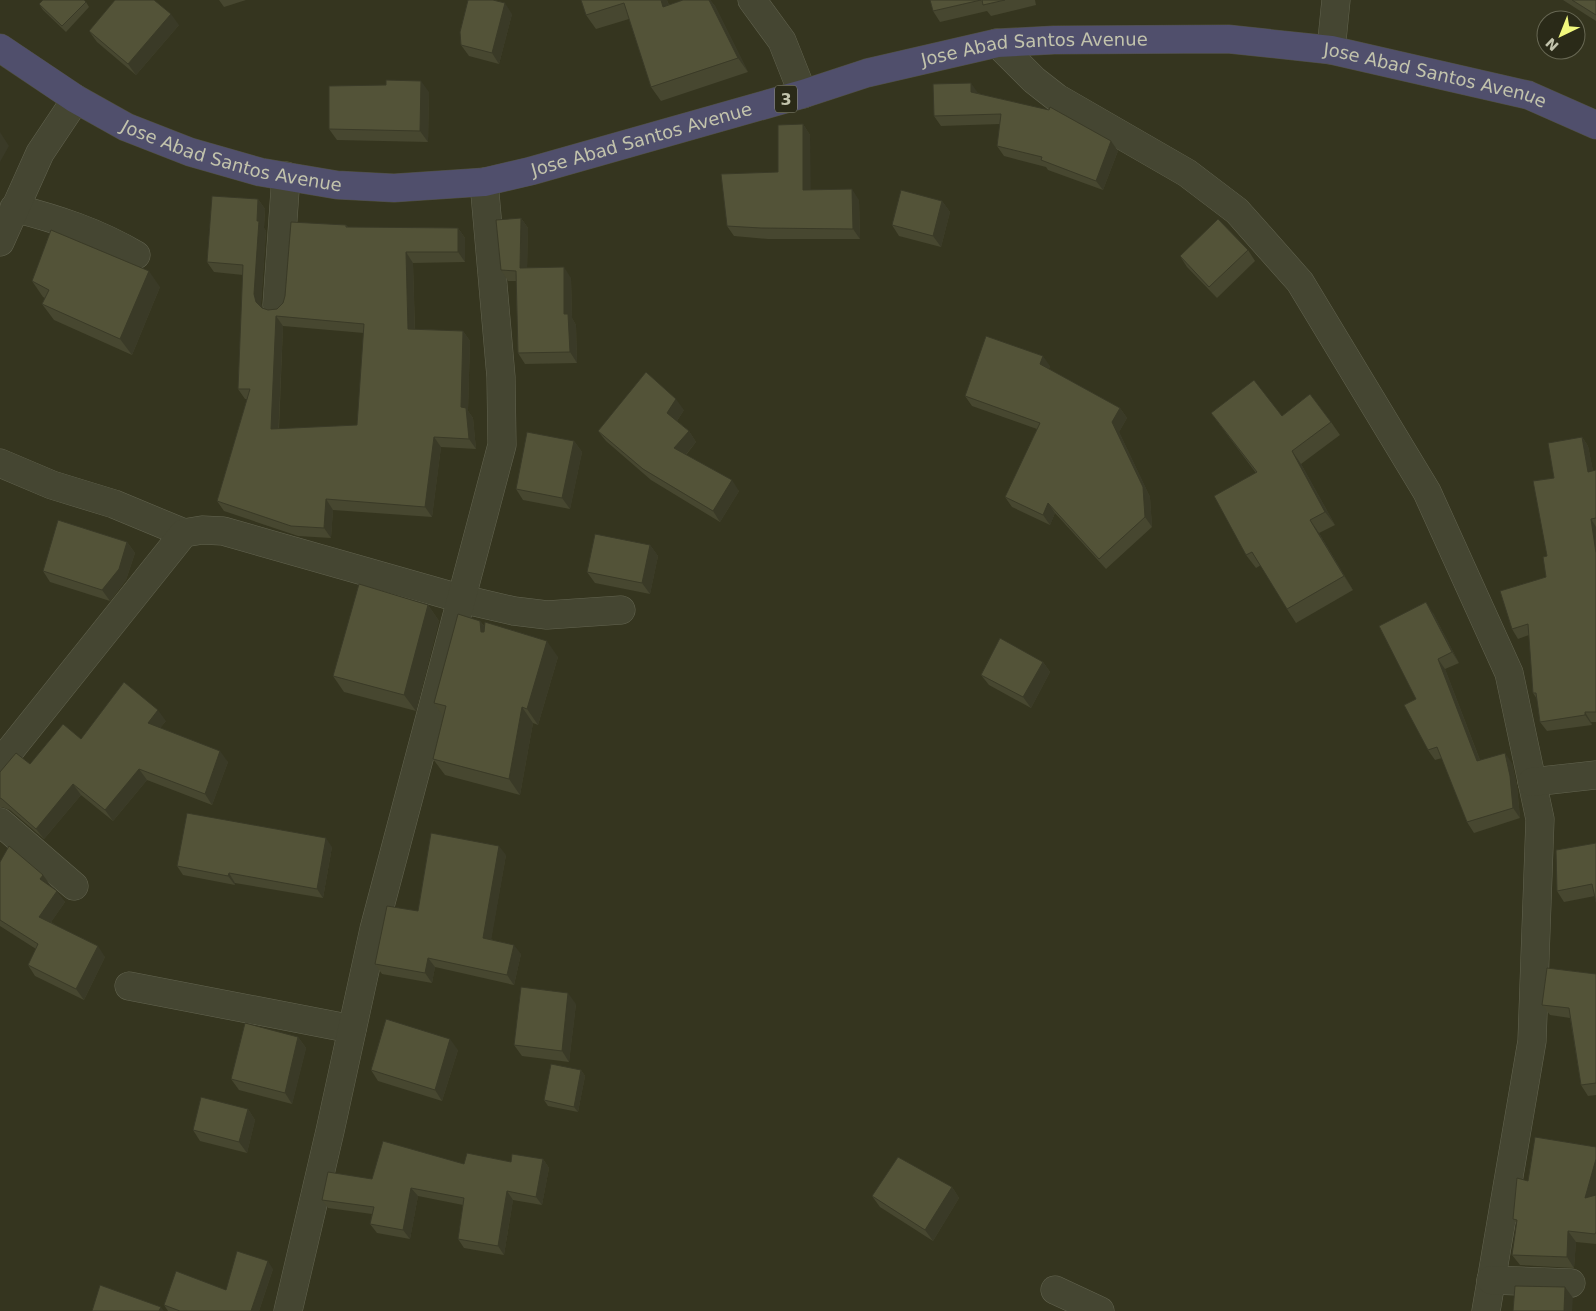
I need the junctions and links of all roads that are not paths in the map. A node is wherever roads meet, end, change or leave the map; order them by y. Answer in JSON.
{"nodes":[{"id":1,"x":752,"y":0,"type":"edge"},
{"id":2,"x":1336,"y":0,"type":"edge"},
{"id":3,"x":997,"y":43,"type":"junction"},
{"id":4,"x":0,"y":48,"type":"edge"},
{"id":5,"x":1331,"y":50,"type":"junction"},
{"id":6,"x":803,"y":94,"type":"junction"},
{"id":7,"x":76,"y":99,"type":"junction"},
{"id":8,"x":1596,"y":125,"type":"edge"},
{"id":9,"x":286,"y":176,"type":"junction"},
{"id":10,"x":484,"y":182,"type":"junction"},
{"id":11,"x":14,"y":208,"type":"junction"},
{"id":12,"x":0,"y":242,"type":"edge"},
{"id":13,"x":136,"y":255,"type":"dead end"},
{"id":14,"x":277,"y":305,"type":"dead end"},
{"id":15,"x":0,"y":463,"type":"edge"},
{"id":16,"x":184,"y":533,"type":"junction"},
{"id":17,"x":462,"y":599,"type":"junction"},
{"id":18,"x":621,"y":610,"type":"dead end"},
{"id":19,"x":0,"y":763,"type":"edge"},
{"id":20,"x":1596,"y":775,"type":"edge"},
{"id":21,"x":1532,"y":782,"type":"junction"},
{"id":22,"x":0,"y":822,"type":"edge"},
{"id":23,"x":74,"y":886,"type":"dead end"},
{"id":24,"x":129,"y":986,"type":"dead end"},
{"id":25,"x":352,"y":1029,"type":"junction"},
{"id":26,"x":1491,"y":1280,"type":"junction"},
{"id":27,"x":1571,"y":1283,"type":"dead end"},
{"id":28,"x":1055,"y":1290,"type":"dead end"},
{"id":29,"x":288,"y":1311,"type":"edge"},
{"id":30,"x":1100,"y":1311,"type":"edge"},
{"id":31,"x":1486,"y":1311,"type":"edge"}],
"edges":[{"from":1,"to":6,"type":"street"},
{"from":2,"to":5,"type":"street"},
{"from":3,"to":5,"type":"highway","name":"Jose Abad Santos Avenue","number":"3"},
{"from":3,"to":6,"type":"highway","name":"Jose Abad Santos Avenue","number":"3"},
{"from":3,"to":21,"type":"street"},
{"from":4,"to":7,"type":"highway","name":"Jose Abad Santos Avenue","number":"3"},
{"from":5,"to":8,"type":"highway","name":"Jose Abad Santos Avenue","number":"3"},
{"from":6,"to":10,"type":"highway","name":"Jose Abad Santos Avenue","number":"3"},
{"from":7,"to":9,"type":"highway","name":"Jose Abad Santos Avenue","number":"3"},
{"from":7,"to":11,"type":"street"},
{"from":9,"to":10,"type":"highway","name":"Jose Abad Santos Avenue","number":"3"},
{"from":9,"to":14,"type":"street"},
{"from":10,"to":17,"type":"street"},
{"from":11,"to":12,"type":"street"},
{"from":11,"to":13,"type":"street"},
{"from":15,"to":16,"type":"street"},
{"from":16,"to":17,"type":"street"},
{"from":16,"to":19,"type":"street"},
{"from":17,"to":18,"type":"street"},
{"from":17,"to":25,"type":"street"},
{"from":20,"to":21,"type":"street"},
{"from":21,"to":26,"type":"street"},
{"from":22,"to":23,"type":"street"},
{"from":24,"to":25,"type":"street"},
{"from":25,"to":29,"type":"street"},
{"from":26,"to":27,"type":"street"},
{"from":26,"to":31,"type":"street"},
{"from":28,"to":30,"type":"street"}]}
